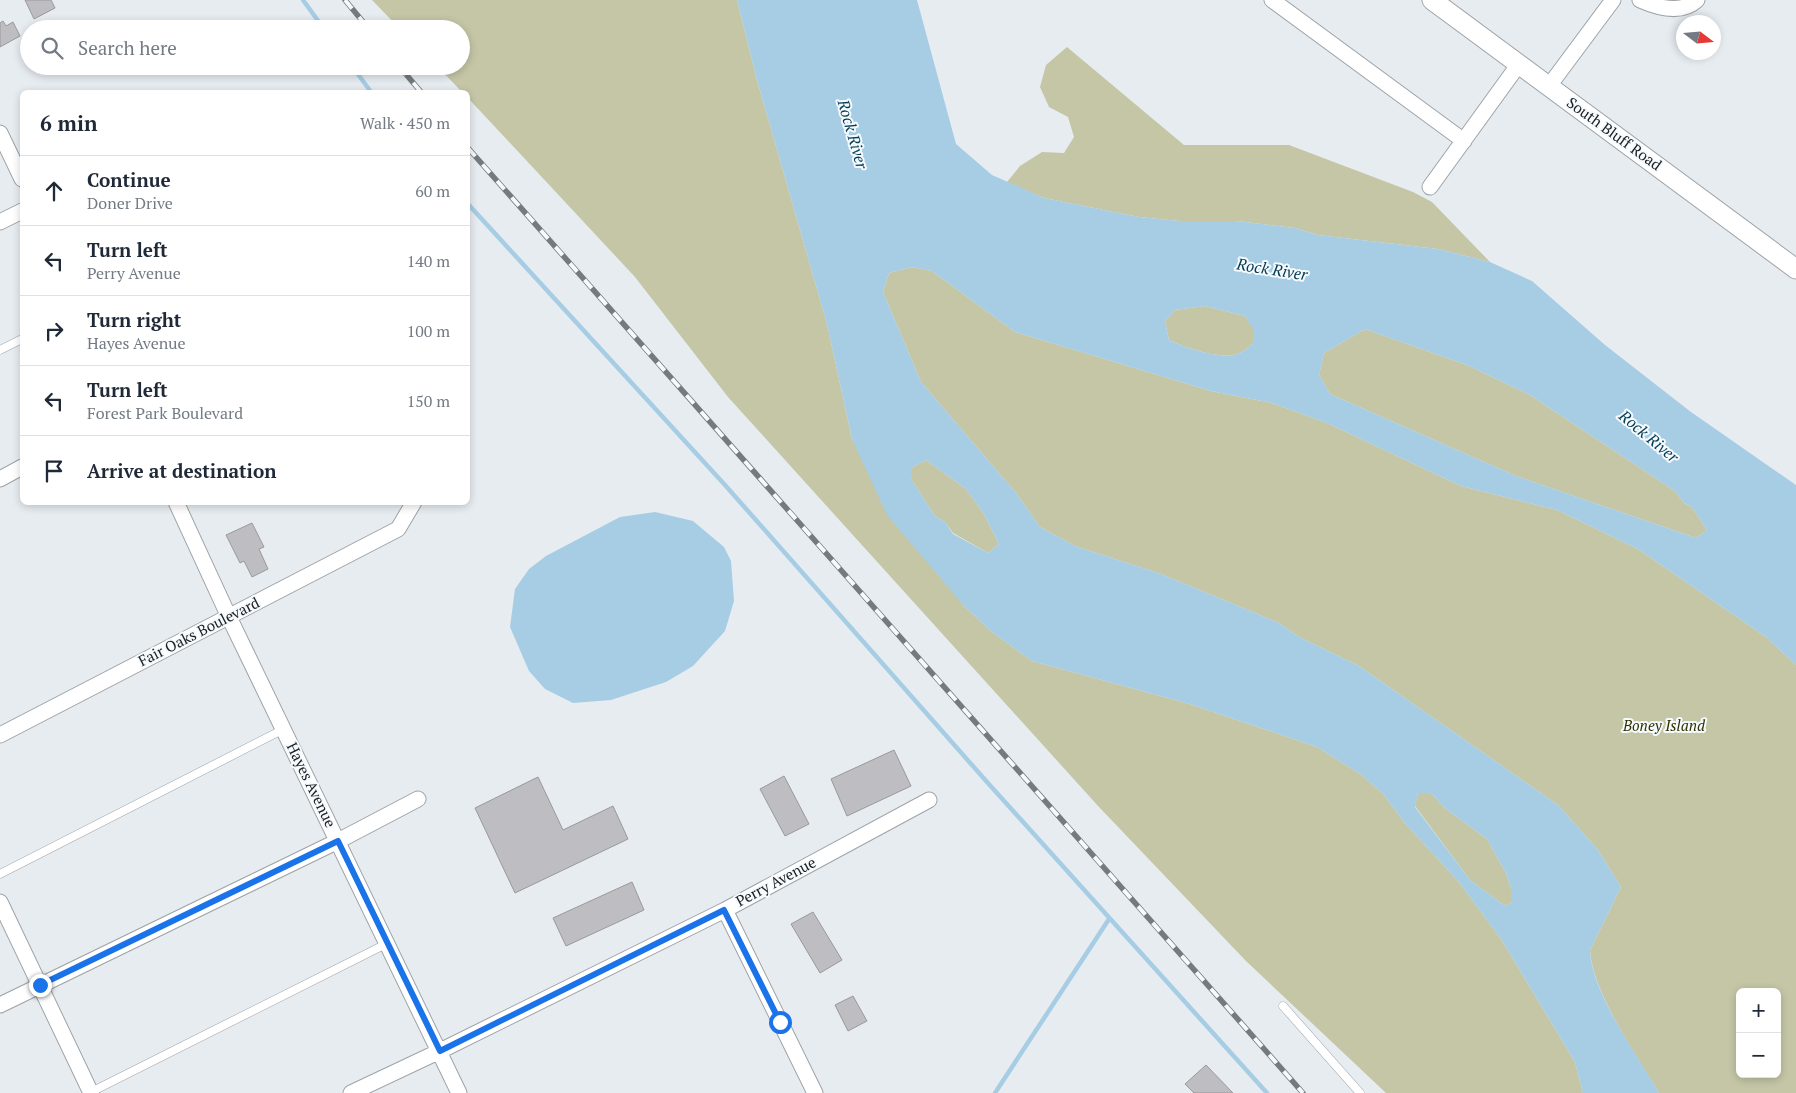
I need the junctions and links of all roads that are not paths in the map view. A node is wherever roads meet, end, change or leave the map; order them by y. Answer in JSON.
{"nodes":[{"id":1,"x":1272,"y":0,"type":"edge"},
{"id":2,"x":1432,"y":0,"type":"edge"},
{"id":3,"x":1613,"y":0,"type":"edge"},
{"id":4,"x":1640,"y":0,"type":"edge"},
{"id":5,"x":1697,"y":0,"type":"edge"},
{"id":6,"x":1519,"y":64,"type":"junction"},
{"id":7,"x":1548,"y":86,"type":"junction"},
{"id":8,"x":0,"y":133,"type":"edge"},
{"id":9,"x":1464,"y":141,"type":"junction"},
{"id":10,"x":20,"y":175,"type":"edge"},
{"id":11,"x":1430,"y":187,"type":"dead end"},
{"id":12,"x":20,"y":212,"type":"edge"},
{"id":13,"x":0,"y":222,"type":"edge"},
{"id":14,"x":1796,"y":269,"type":"edge"},
{"id":15,"x":20,"y":340,"type":"edge"},
{"id":16,"x":0,"y":350,"type":"edge"},
{"id":17,"x":20,"y":468,"type":"edge"},
{"id":18,"x":0,"y":479,"type":"edge"},
{"id":19,"x":177,"y":505,"type":"edge"},
{"id":20,"x":412,"y":505,"type":"edge"},
{"id":21,"x":229,"y":617,"type":"junction"},
{"id":22,"x":284,"y":729,"type":"junction"},
{"id":23,"x":0,"y":735,"type":"edge"},
{"id":24,"x":418,"y":799,"type":"dead end"},
{"id":25,"x":929,"y":800,"type":"dead end"},
{"id":26,"x":338,"y":841,"type":"junction"},
{"id":27,"x":0,"y":874,"type":"edge"},
{"id":28,"x":0,"y":902,"type":"edge"},
{"id":29,"x":724,"y":910,"type":"junction"},
{"id":30,"x":388,"y":944,"type":"junction"},
{"id":31,"x":40,"y":985,"type":"junction"},
{"id":32,"x":0,"y":1005,"type":"edge"},
{"id":33,"x":1283,"y":1006,"type":"dead end"},
{"id":34,"x":440,"y":1051,"type":"junction"},
{"id":35,"x":90,"y":1093,"type":"edge"},
{"id":36,"x":351,"y":1093,"type":"edge"},
{"id":37,"x":460,"y":1093,"type":"edge"},
{"id":38,"x":815,"y":1093,"type":"edge"},
{"id":39,"x":1360,"y":1093,"type":"edge"}],
"edges":[{"from":1,"to":9,"type":"street"},
{"from":2,"to":6,"type":"street","name":"South Bluff Road"},
{"from":3,"to":7,"type":"street"},
{"from":4,"to":5,"type":"street"},
{"from":6,"to":7,"type":"street","name":"South Bluff Road"},
{"from":6,"to":9,"type":"street"},
{"from":7,"to":14,"type":"street","name":"South Bluff Road"},
{"from":8,"to":10,"type":"street"},
{"from":9,"to":11,"type":"street"},
{"from":12,"to":13,"type":"street"},
{"from":15,"to":16,"type":"lane"},
{"from":17,"to":18,"type":"street"},
{"from":19,"to":21,"type":"street","name":"Hayes Avenue"},
{"from":20,"to":21,"type":"street","name":"Fair Oaks Boulevard"},
{"from":21,"to":22,"type":"street","name":"Hayes Avenue"},
{"from":21,"to":23,"type":"street","name":"Fair Oaks Boulevard"},
{"from":22,"to":26,"type":"street","name":"Hayes Avenue"},
{"from":22,"to":27,"type":"lane"},
{"from":24,"to":26,"type":"street"},
{"from":25,"to":29,"type":"street","name":"Perry Avenue"},
{"from":26,"to":30,"type":"street","name":"Hayes Avenue"},
{"from":26,"to":31,"type":"street"},
{"from":28,"to":31,"type":"street"},
{"from":29,"to":34,"type":"street","name":"Perry Avenue"},
{"from":29,"to":38,"type":"street"},
{"from":30,"to":34,"type":"street","name":"Hayes Avenue"},
{"from":30,"to":35,"type":"lane"},
{"from":31,"to":32,"type":"street"},
{"from":31,"to":35,"type":"street"},
{"from":33,"to":39,"type":"lane"},
{"from":34,"to":36,"type":"street","name":"Perry Avenue"},
{"from":34,"to":37,"type":"street","name":"Hayes Avenue"}]}
